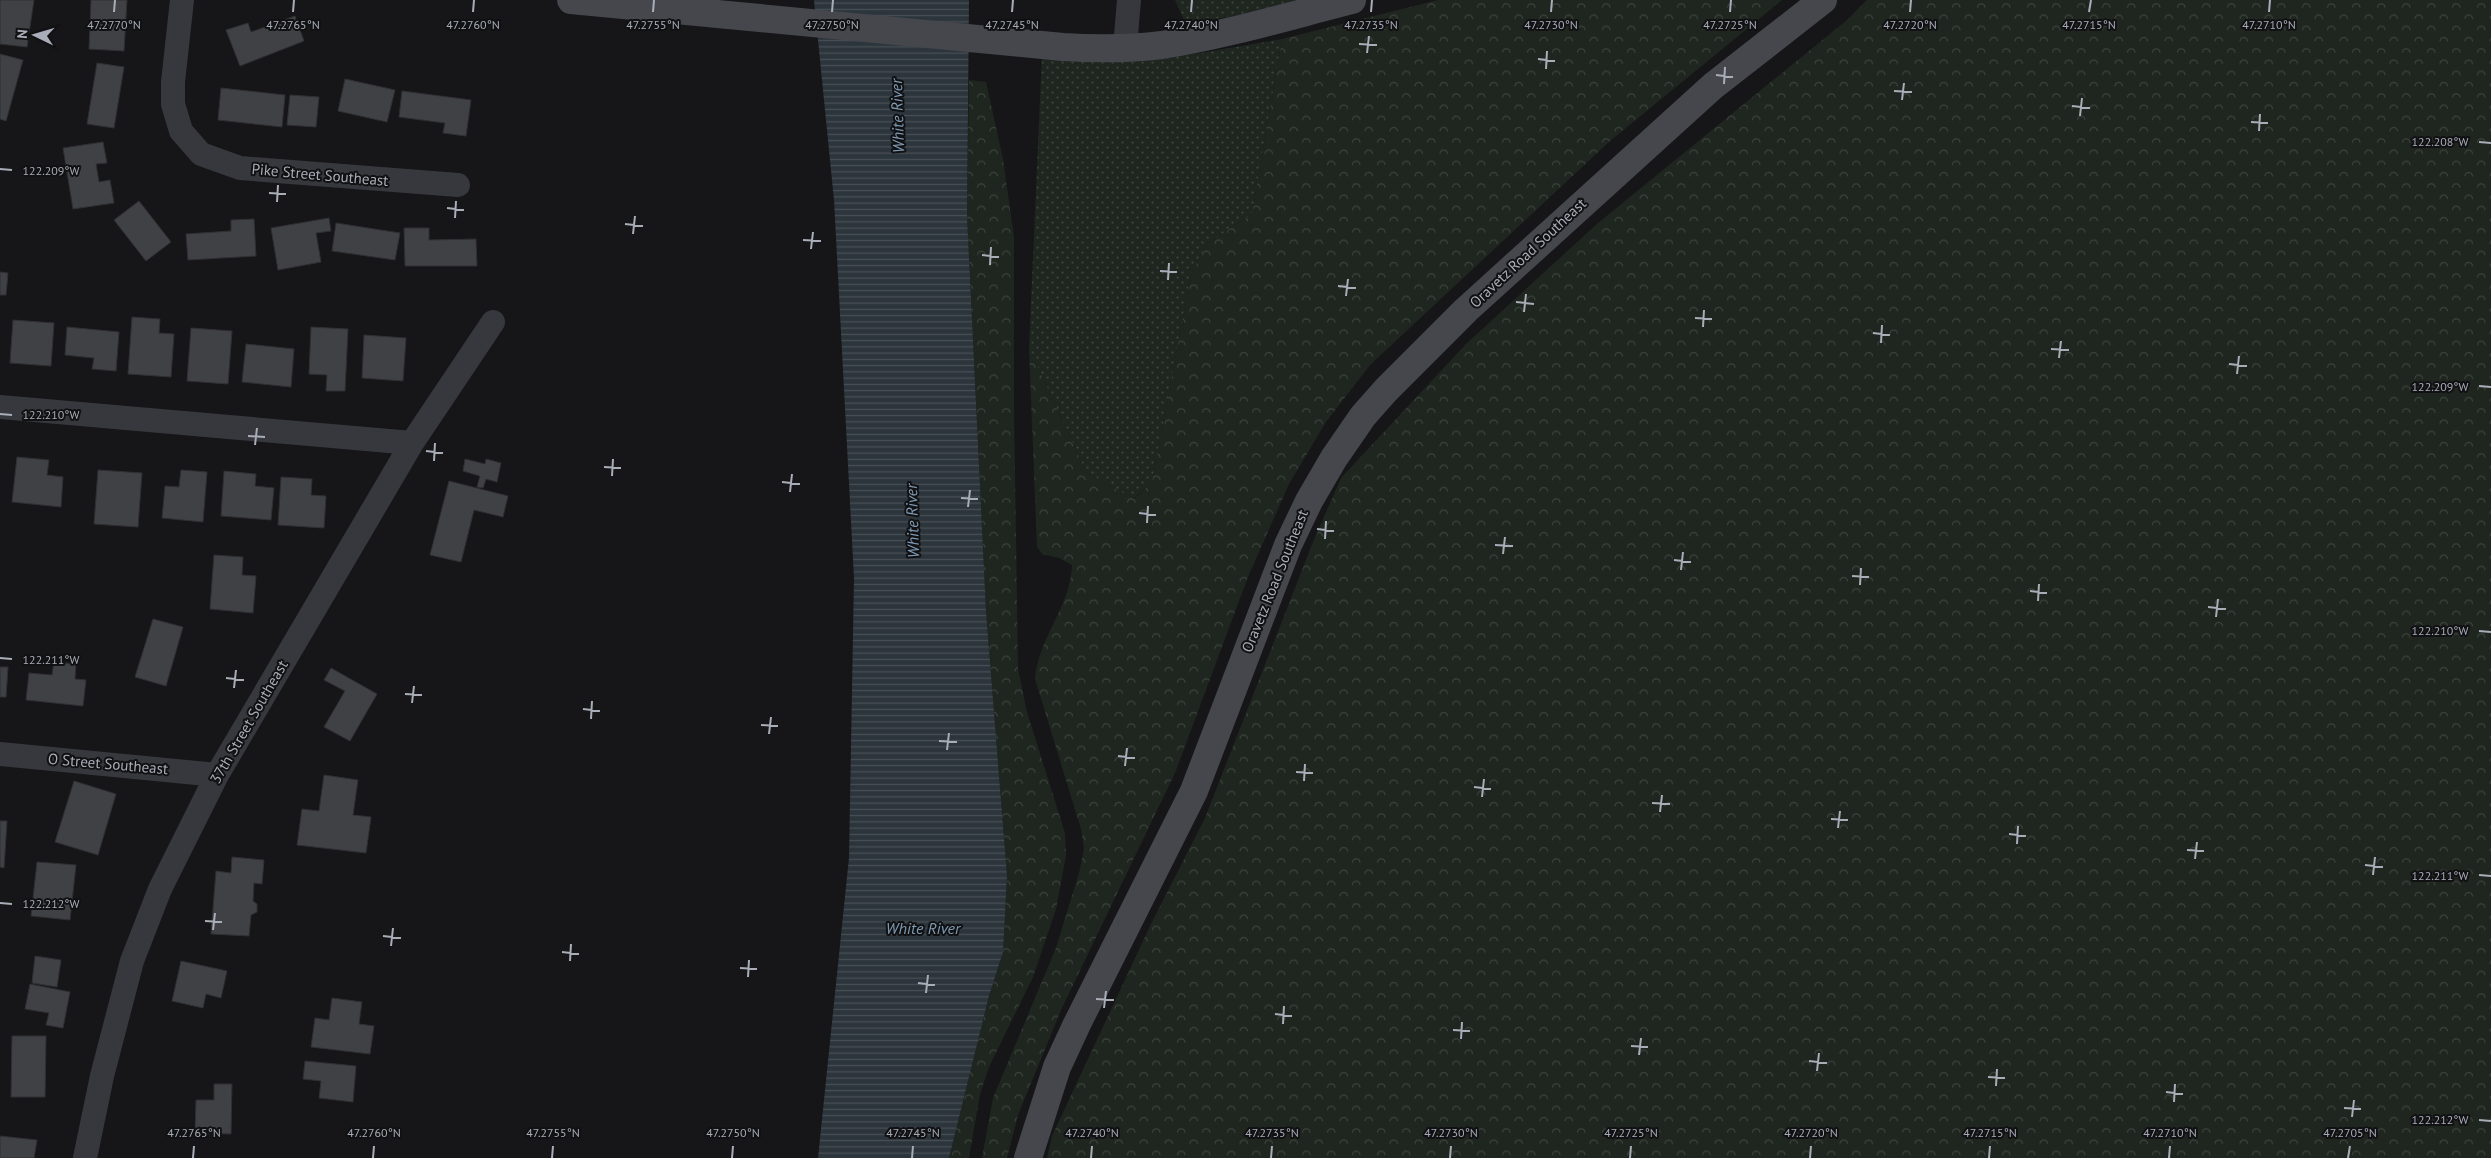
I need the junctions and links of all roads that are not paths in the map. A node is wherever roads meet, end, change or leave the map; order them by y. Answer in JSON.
{"nodes":[{"id":1,"x":182,"y":0,"type":"edge"},
{"id":2,"x":571,"y":0,"type":"edge"},
{"id":3,"x":1129,"y":0,"type":"edge"},
{"id":4,"x":1352,"y":0,"type":"edge"},
{"id":5,"x":1823,"y":0,"type":"edge"},
{"id":6,"x":617,"y":2,"type":"edge"},
{"id":7,"x":1125,"y":48,"type":"junction"},
{"id":8,"x":458,"y":186,"type":"dead end"},
{"id":9,"x":493,"y":322,"type":"dead end"},
{"id":10,"x":0,"y":407,"type":"edge"},
{"id":11,"x":412,"y":443,"type":"junction"},
{"id":12,"x":0,"y":754,"type":"edge"},
{"id":13,"x":217,"y":775,"type":"junction"},
{"id":14,"x":85,"y":1158,"type":"edge"},
{"id":15,"x":1028,"y":1158,"type":"edge"}],
"edges":[{"from":1,"to":8,"type":"street","name":"Pike Street Southeast"},
{"from":2,"to":6,"type":"street"},
{"from":3,"to":7,"type":"street"},
{"from":4,"to":7,"type":"street"},
{"from":5,"to":15,"type":"street","name":"Oravetz Road Southeast"},
{"from":6,"to":7,"type":"street"},
{"from":9,"to":11,"type":"street","name":"37th Street Southeast"},
{"from":10,"to":11,"type":"street"},
{"from":11,"to":13,"type":"street","name":"37th Street Southeast"},
{"from":12,"to":13,"type":"street","name":"O Street Southeast"},
{"from":13,"to":14,"type":"street","name":"37th Street Southeast"}]}
